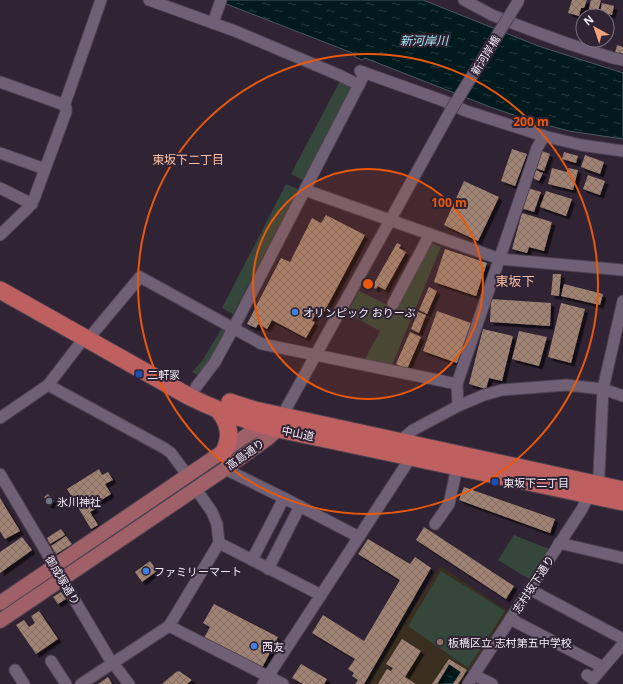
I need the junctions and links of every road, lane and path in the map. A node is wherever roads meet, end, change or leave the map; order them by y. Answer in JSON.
{"nodes":[{"id":1,"x":102,"y":0,"type":"edge"},
{"id":2,"x":149,"y":0,"type":"edge"},
{"id":3,"x":221,"y":0,"type":"edge"},
{"id":4,"x":464,"y":0,"type":"edge"},
{"id":5,"x":519,"y":0,"type":"edge"},
{"id":6,"x":214,"y":21,"type":"junction"},
{"id":7,"x":623,"y":60,"type":"edge"},
{"id":8,"x":361,"y":77,"type":"junction"},
{"id":9,"x":0,"y":82,"type":"edge"},
{"id":10,"x":64,"y":106,"type":"junction"},
{"id":11,"x":544,"y":136,"type":"junction"},
{"id":12,"x":623,"y":151,"type":"edge"},
{"id":13,"x":0,"y":153,"type":"edge"},
{"id":14,"x":45,"y":169,"type":"junction"},
{"id":15,"x":0,"y":188,"type":"edge"},
{"id":16,"x":305,"y":190,"type":"junction"},
{"id":17,"x":32,"y":204,"type":"junction"},
{"id":18,"x":389,"y":220,"type":"junction"},
{"id":19,"x":430,"y":234,"type":"junction"},
{"id":20,"x":0,"y":235,"type":"edge"},
{"id":21,"x":500,"y":259,"type":"junction"},
{"id":22,"x":623,"y":270,"type":"edge"},
{"id":23,"x":0,"y":281,"type":"edge"},
{"id":24,"x":0,"y":290,"type":"edge"},
{"id":25,"x":623,"y":301,"type":"edge"},
{"id":26,"x":393,"y":304,"type":"dead end"},
{"id":27,"x":234,"y":329,"type":"junction"},
{"id":28,"x":89,"y":335,"type":"junction"},
{"id":29,"x":315,"y":355,"type":"junction"},
{"id":30,"x":457,"y":384,"type":"junction"},
{"id":31,"x":48,"y":385,"type":"junction"},
{"id":32,"x":196,"y":387,"type":"junction"},
{"id":33,"x":604,"y":389,"type":"junction"},
{"id":34,"x":623,"y":396,"type":"edge"},
{"id":35,"x":458,"y":406,"type":"junction"},
{"id":36,"x":219,"y":411,"type":"junction"},
{"id":37,"x":0,"y":418,"type":"edge"},
{"id":38,"x":274,"y":423,"type":"junction"},
{"id":39,"x":400,"y":441,"type":"junction"},
{"id":40,"x":411,"y":457,"type":"junction"},
{"id":41,"x":224,"y":461,"type":"junction"},
{"id":42,"x":457,"y":467,"type":"junction"},
{"id":43,"x":0,"y":474,"type":"edge"},
{"id":44,"x":188,"y":476,"type":"junction"},
{"id":45,"x":196,"y":489,"type":"junction"},
{"id":46,"x":592,"y":489,"type":"junction"},
{"id":47,"x":623,"y":490,"type":"edge"},
{"id":48,"x":284,"y":498,"type":"junction"},
{"id":49,"x":623,"y":502,"type":"edge"},
{"id":50,"x":300,"y":506,"type":"junction"},
{"id":51,"x":435,"y":524,"type":"dead end"},
{"id":52,"x":359,"y":537,"type":"junction"},
{"id":53,"x":219,"y":543,"type":"junction"},
{"id":54,"x":559,"y":543,"type":"junction"},
{"id":55,"x":623,"y":558,"type":"edge"},
{"id":56,"x":252,"y":560,"type":"junction"},
{"id":57,"x":54,"y":567,"type":"junction"},
{"id":58,"x":268,"y":569,"type":"junction"},
{"id":59,"x":62,"y":580,"type":"junction"},
{"id":60,"x":528,"y":586,"type":"junction"},
{"id":61,"x":321,"y":595,"type":"junction"},
{"id":62,"x":0,"y":602,"type":"edge"},
{"id":63,"x":510,"y":619,"type":"junction"},
{"id":64,"x":0,"y":621,"type":"edge"},
{"id":65,"x":169,"y":626,"type":"junction"},
{"id":66,"x":623,"y":639,"type":"edge"},
{"id":67,"x":623,"y":644,"type":"edge"},
{"id":68,"x":623,"y":650,"type":"edge"},
{"id":69,"x":266,"y":660,"type":"dead end"},
{"id":70,"x":51,"y":661,"type":"dead end"},
{"id":71,"x":112,"y":663,"type":"junction"},
{"id":72,"x":603,"y":667,"type":"junction"},
{"id":73,"x":15,"y":670,"type":"dead end"},
{"id":74,"x":267,"y":677,"type":"edge"},
{"id":75,"x":471,"y":679,"type":"edge"},
{"id":76,"x":591,"y":680,"type":"edge"},
{"id":77,"x":24,"y":684,"type":"edge"},
{"id":78,"x":66,"y":684,"type":"edge"},
{"id":79,"x":81,"y":684,"type":"edge"},
{"id":80,"x":129,"y":684,"type":"edge"},
{"id":81,"x":283,"y":684,"type":"edge"},
{"id":82,"x":492,"y":684,"type":"edge"}],
"edges":[{"from":1,"to":10,"type":"street"},
{"from":2,"to":6,"type":"street"},
{"from":3,"to":6,"type":"street"},
{"from":4,"to":7,"type":"street"},
{"from":5,"to":18,"type":"street","name":"新河岸橋","bridge":true},
{"from":6,"to":8,"type":"street"},
{"from":8,"to":11,"type":"street"},
{"from":8,"to":16,"type":"street"},
{"from":9,"to":10,"type":"street"},
{"from":10,"to":14,"type":"street"},
{"from":11,"to":12,"type":"street"},
{"from":11,"to":21,"type":"street"},
{"from":13,"to":14,"type":"street"},
{"from":14,"to":17,"type":"street"},
{"from":15,"to":17,"type":"street"},
{"from":16,"to":18,"type":"street"},
{"from":16,"to":27,"type":"street"},
{"from":17,"to":20,"type":"street"},
{"from":18,"to":19,"type":"street"},
{"from":18,"to":29,"type":"street","name":"新河岸橋"},
{"from":19,"to":21,"type":"street"},
{"from":19,"to":26,"type":"street"},
{"from":21,"to":22,"type":"street"},
{"from":21,"to":30,"type":"street"},
{"from":23,"to":28,"type":"highway","name":"中山道"},
{"from":24,"to":28,"type":"highway","name":"中山道"},
{"from":25,"to":33,"type":"street","name":"志村坂下通り"},
{"from":27,"to":28,"type":"street"},
{"from":27,"to":29,"type":"street"},
{"from":27,"to":32,"type":"street"},
{"from":28,"to":31,"type":"street"},
{"from":28,"to":32,"type":"highway","name":"中山道"},
{"from":28,"to":36,"type":"highway","name":"中山道"},
{"from":29,"to":30,"type":"street"},
{"from":29,"to":38,"type":"street","name":"新河岸橋"},
{"from":30,"to":35,"type":"street"},
{"from":31,"to":37,"type":"street"},
{"from":31,"to":44,"type":"street"},
{"from":32,"to":38,"type":"highway","name":"中山道"},
{"from":33,"to":34,"type":"street"},
{"from":33,"to":35,"type":"street"},
{"from":33,"to":46,"type":"street","name":"志村坂下通り"},
{"from":35,"to":39,"type":"street"},
{"from":36,"to":38,"type":"highway","name":"中山道"},
{"from":36,"to":41,"type":"highway"},
{"from":38,"to":39,"type":"highway","name":"中山道"},
{"from":38,"to":40,"type":"highway","name":"中山道"},
{"from":38,"to":41,"type":"main road","name":"高島通り"},
{"from":39,"to":46,"type":"highway","name":"中山道"},
{"from":40,"to":42,"type":"highway","name":"中山道"},
{"from":40,"to":52,"type":"street"},
{"from":41,"to":44,"type":"main road","name":"高島通り"},
{"from":41,"to":45,"type":"main road","name":"高島通り"},
{"from":41,"to":48,"type":"street"},
{"from":42,"to":46,"type":"highway","name":"中山道"},
{"from":42,"to":51,"type":"street"},
{"from":43,"to":57,"type":"street","name":"御成塚通り"},
{"from":44,"to":57,"type":"main road","name":"高島通り"},
{"from":45,"to":53,"type":"street"},
{"from":45,"to":59,"type":"main road","name":"高島通り"},
{"from":46,"to":47,"type":"highway","name":"中山道"},
{"from":46,"to":49,"type":"highway","name":"中山道"},
{"from":46,"to":54,"type":"street","name":"志村坂下通り"},
{"from":48,"to":50,"type":"street"},
{"from":48,"to":56,"type":"street"},
{"from":50,"to":52,"type":"street"},
{"from":50,"to":58,"type":"street"},
{"from":52,"to":61,"type":"street"},
{"from":53,"to":56,"type":"street"},
{"from":53,"to":65,"type":"street"},
{"from":54,"to":55,"type":"street"},
{"from":54,"to":60,"type":"street","name":"志村坂下通り"},
{"from":56,"to":58,"type":"street"},
{"from":57,"to":59,"type":"street","name":"御成塚通り"},
{"from":57,"to":62,"type":"main road","name":"高島通り"},
{"from":58,"to":61,"type":"street"},
{"from":59,"to":64,"type":"main road","name":"高島通り"},
{"from":59,"to":71,"type":"street","name":"御成塚通り"},
{"from":60,"to":63,"type":"street","name":"志村坂下通り"},
{"from":60,"to":66,"type":"street"},
{"from":61,"to":74,"type":"street"},
{"from":63,"to":72,"type":"street"},
{"from":63,"to":75,"type":"street","name":"志村坂下通り"},
{"from":65,"to":71,"type":"street"},
{"from":65,"to":74,"type":"street"},
{"from":67,"to":72,"type":"street"},
{"from":68,"to":76,"type":"street"},
{"from":69,"to":74,"type":"street"},
{"from":70,"to":78,"type":"street"},
{"from":71,"to":79,"type":"street"},
{"from":71,"to":80,"type":"street","name":"御成塚通り"},
{"from":72,"to":76,"type":"street"},
{"from":73,"to":77,"type":"street"},
{"from":74,"to":81,"type":"street"},
{"from":75,"to":82,"type":"street"}]}
